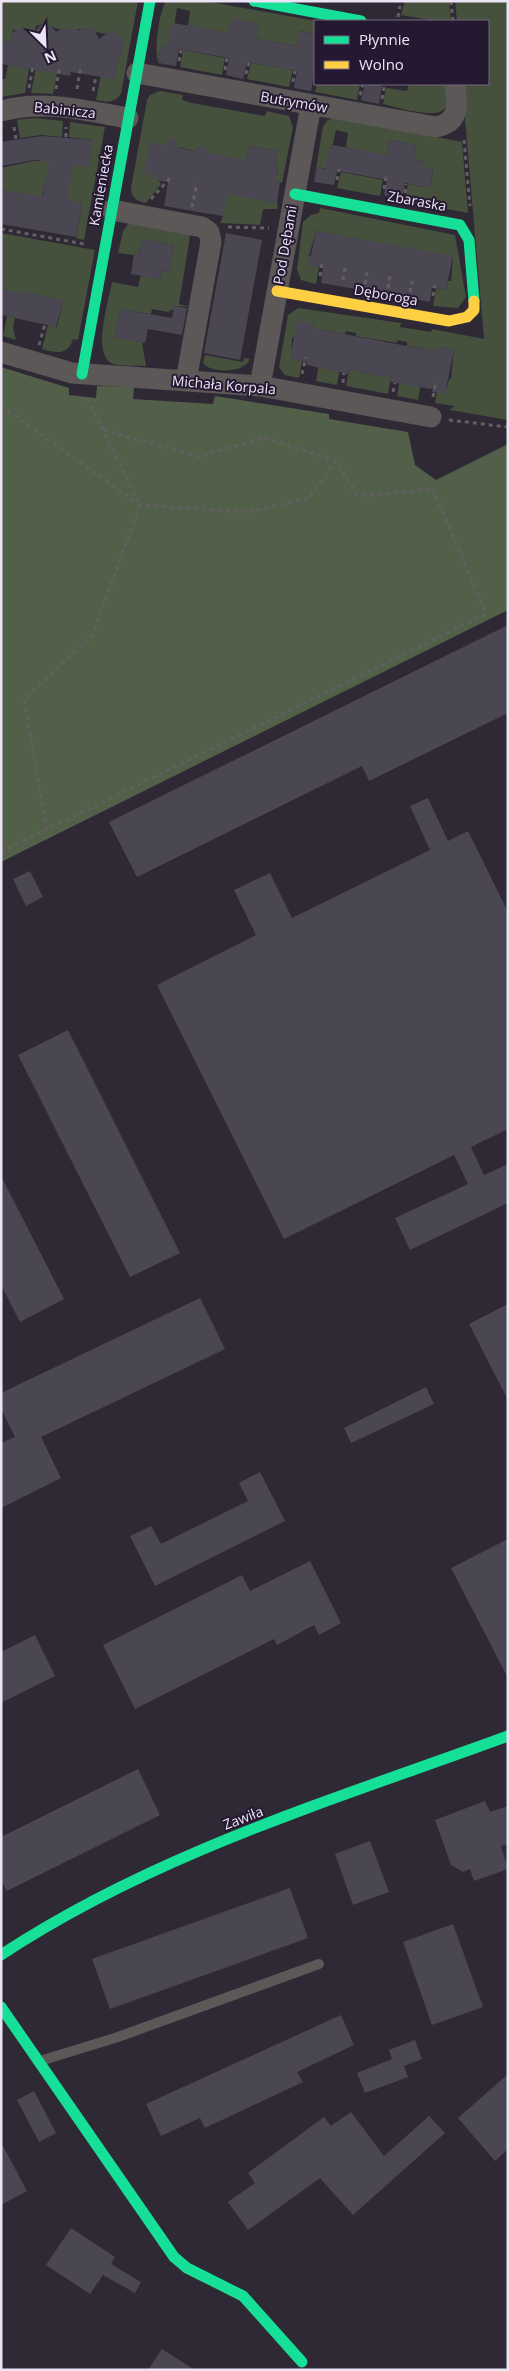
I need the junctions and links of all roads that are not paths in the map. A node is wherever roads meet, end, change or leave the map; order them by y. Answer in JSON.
{"nodes":[{"id":1,"x":150,"y":1,"type":"edge"},
{"id":2,"x":254,"y":1,"type":"edge"},
{"id":3,"x":356,"y":20,"type":"edge"},
{"id":4,"x":137,"y":73,"type":"junction"},
{"id":5,"x":455,"y":85,"type":"edge"},
{"id":6,"x":311,"y":105,"type":"junction"},
{"id":7,"x":1,"y":111,"type":"edge"},
{"id":8,"x":128,"y":118,"type":"junction"},
{"id":9,"x":295,"y":194,"type":"junction"},
{"id":10,"x":112,"y":210,"type":"junction"},
{"id":11,"x":277,"y":291,"type":"junction"},
{"id":12,"x":474,"y":297,"type":"joint"},
{"id":13,"x":1,"y":352,"type":"edge"},
{"id":14,"x":186,"y":381,"type":"junction"},
{"id":15,"x":83,"y":383,"type":"junction"},
{"id":16,"x":260,"y":386,"type":"junction"},
{"id":17,"x":432,"y":410,"type":"road end"},
{"id":18,"x":508,"y":1736,"type":"edge"},
{"id":19,"x":1,"y":1954,"type":"edge"},
{"id":20,"x":320,"y":1964,"type":"dead end"},
{"id":21,"x":1,"y":2006,"type":"edge"},
{"id":22,"x":40,"y":2062,"type":"junction"},
{"id":23,"x":302,"y":2362,"type":"dead end"}],
"edges":[{"from":1,"to":4,"type":"street","name":"Kamieniecka"},
{"from":2,"to":3,"type":"street"},
{"from":4,"to":6,"type":"street","name":"Butrymów"},
{"from":4,"to":8,"type":"street","name":"Kamieniecka"},
{"from":5,"to":6,"type":"street","name":"Butrymów"},
{"from":6,"to":9,"type":"street","name":"Pod Dębami"},
{"from":7,"to":8,"type":"street","name":"Babinicza"},
{"from":8,"to":10,"type":"street","name":"Kamieniecka"},
{"from":9,"to":11,"type":"street","name":"Pod Dębami"},
{"from":9,"to":12,"type":"street","name":"Zbaraska"},
{"from":10,"to":14,"type":"street"},
{"from":10,"to":15,"type":"street","name":"Kamieniecka"},
{"from":11,"to":12,"type":"street","name":"Dęboroga"},
{"from":11,"to":16,"type":"street","name":"Pod Dębami"},
{"from":13,"to":15,"type":"street","name":"Michała Korpala"},
{"from":14,"to":15,"type":"street","name":"Michała Korpala"},
{"from":14,"to":16,"type":"street","name":"Michała Korpala"},
{"from":16,"to":17,"type":"street","name":"Michała Korpala"},
{"from":18,"to":19,"type":"street","name":"Zawiła"},
{"from":20,"to":22,"type":"lane"},
{"from":21,"to":22,"type":"street"},
{"from":22,"to":23,"type":"street"}]}
